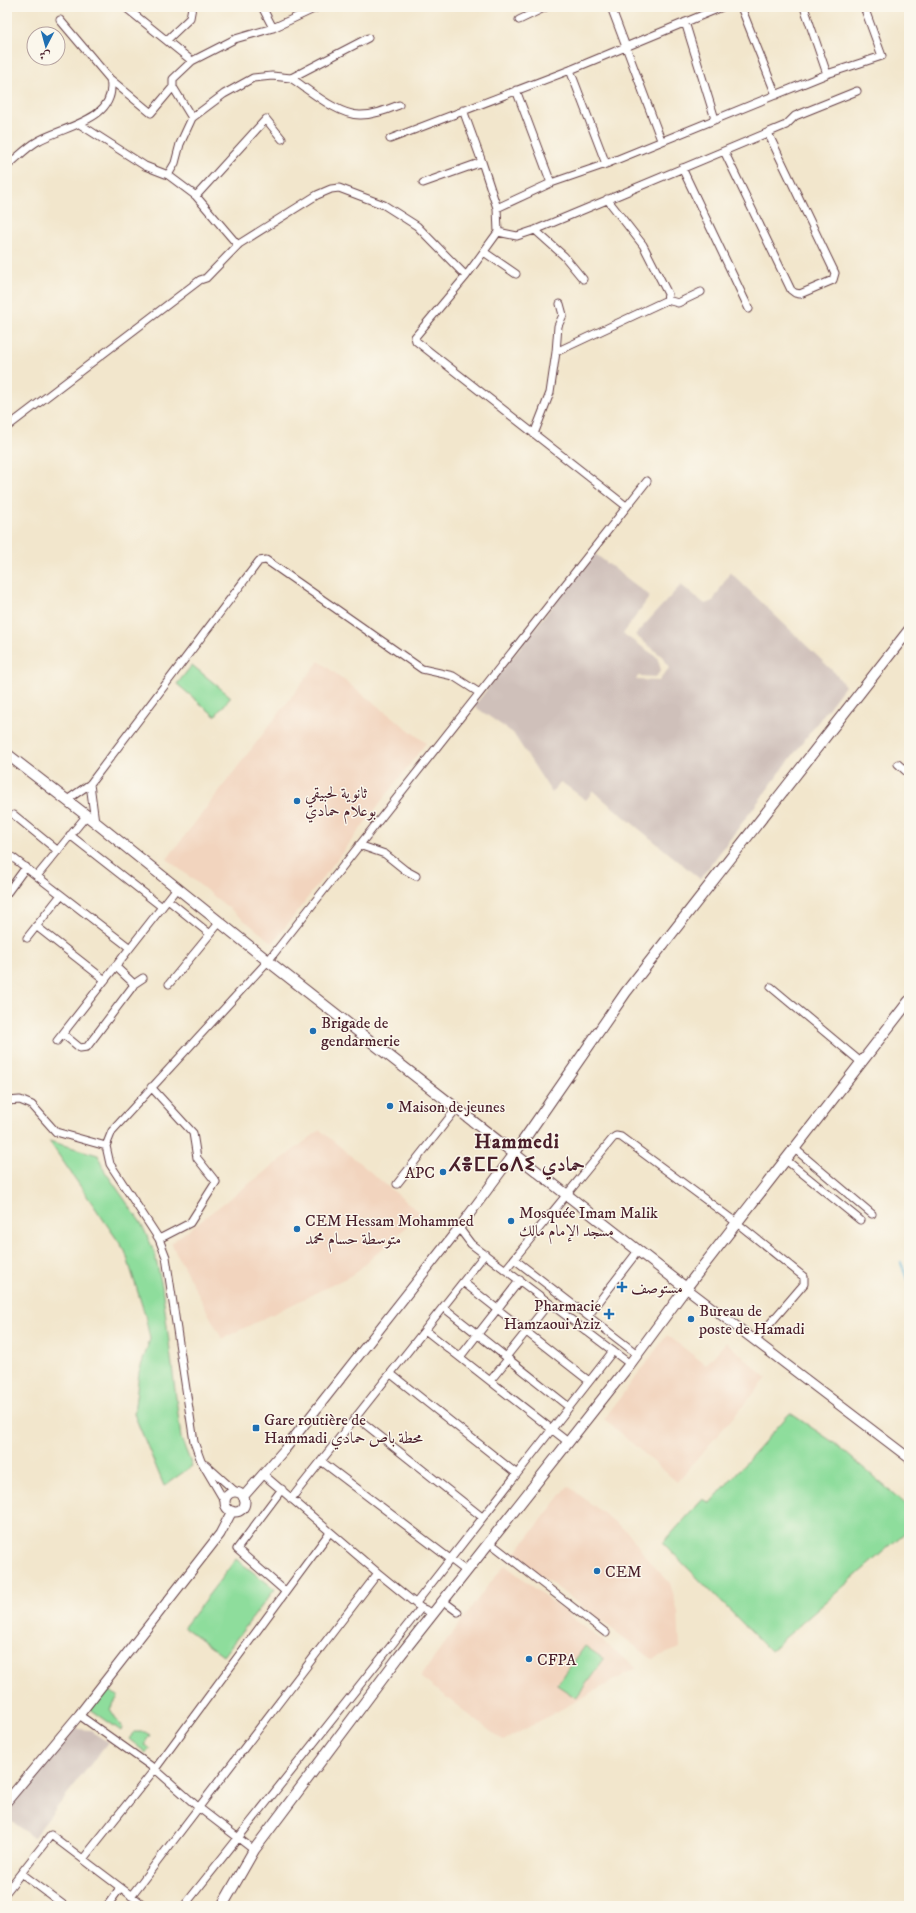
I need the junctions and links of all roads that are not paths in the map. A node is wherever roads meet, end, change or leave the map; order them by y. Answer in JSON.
{"nodes":[{"id":1,"x":125,"y":7,"type":"edge"},
{"id":2,"x":192,"y":7,"type":"edge"},
{"id":3,"x":262,"y":7,"type":"edge"},
{"id":4,"x":318,"y":7,"type":"edge"},
{"id":5,"x":546,"y":7,"type":"edge"},
{"id":6,"x":611,"y":7,"type":"edge"},
{"id":7,"x":722,"y":7,"type":"edge"},
{"id":8,"x":741,"y":7,"type":"edge"},
{"id":9,"x":804,"y":7,"type":"edge"},
{"id":10,"x":864,"y":7,"type":"edge"},
{"id":11,"x":60,"y":20,"type":"dead end"},
{"id":12,"x":519,"y":20,"type":"dead end"},
{"id":13,"x":685,"y":22,"type":"junction"},
{"id":14,"x":274,"y":28,"type":"junction"},
{"id":15,"x":368,"y":38,"type":"dead end"},
{"id":16,"x":167,"y":40,"type":"junction"},
{"id":17,"x":627,"y":47,"type":"junction"},
{"id":18,"x":192,"y":61,"type":"junction"},
{"id":19,"x":570,"y":70,"type":"junction"},
{"id":20,"x":826,"y":74,"type":"junction"},
{"id":21,"x":291,"y":78,"type":"junction"},
{"id":22,"x":110,"y":79,"type":"junction"},
{"id":23,"x":173,"y":87,"type":"junction"},
{"id":24,"x":516,"y":90,"type":"junction"},
{"id":25,"x":858,"y":92,"type":"dead end"},
{"id":26,"x":776,"y":95,"type":"junction"},
{"id":27,"x":399,"y":105,"type":"dead end"},
{"id":28,"x":463,"y":110,"type":"junction"},
{"id":29,"x":192,"y":118,"type":"junction"},
{"id":30,"x":715,"y":119,"type":"junction"},
{"id":31,"x":81,"y":124,"type":"junction"},
{"id":32,"x":768,"y":133,"type":"junction"},
{"id":33,"x":282,"y":139,"type":"dead end"},
{"id":34,"x":390,"y":139,"type":"dead end"},
{"id":35,"x":661,"y":140,"type":"junction"},
{"id":36,"x":724,"y":151,"type":"junction"},
{"id":37,"x":482,"y":162,"type":"junction"},
{"id":38,"x":606,"y":164,"type":"junction"},
{"id":39,"x":7,"y":166,"type":"edge"},
{"id":40,"x":682,"y":168,"type":"junction"},
{"id":41,"x":168,"y":175,"type":"junction"},
{"id":42,"x":423,"y":183,"type":"dead end"},
{"id":43,"x":551,"y":183,"type":"junction"},
{"id":44,"x":196,"y":196,"type":"junction"},
{"id":45,"x":607,"y":199,"type":"junction"},
{"id":46,"x":497,"y":208,"type":"junction"},
{"id":47,"x":535,"y":230,"type":"junction"},
{"id":48,"x":498,"y":232,"type":"junction"},
{"id":49,"x":239,"y":244,"type":"junction"},
{"id":50,"x":484,"y":252,"type":"junction"},
{"id":51,"x":516,"y":274,"type":"dead end"},
{"id":52,"x":466,"y":276,"type":"junction"},
{"id":53,"x":583,"y":279,"type":"dead end"},
{"id":54,"x":701,"y":292,"type":"dead end"},
{"id":55,"x":668,"y":297,"type":"junction"},
{"id":56,"x":560,"y":304,"type":"dead end"},
{"id":57,"x":749,"y":309,"type":"dead end"},
{"id":58,"x":556,"y":352,"type":"junction"},
{"id":59,"x":7,"y":426,"type":"edge"},
{"id":60,"x":534,"y":434,"type":"junction"},
{"id":61,"x":647,"y":481,"type":"dead end"},
{"id":62,"x":626,"y":506,"type":"junction"},
{"id":63,"x":909,"y":630,"type":"edge"},
{"id":64,"x":478,"y":692,"type":"junction"},
{"id":65,"x":7,"y":754,"type":"edge"},
{"id":66,"x":898,"y":764,"type":"dead end"},
{"id":67,"x":909,"y":774,"type":"edge"},
{"id":68,"x":90,"y":784,"type":"junction"},
{"id":69,"x":67,"y":800,"type":"junction"},
{"id":70,"x":14,"y":815,"type":"dead end"},
{"id":71,"x":86,"y":815,"type":"junction"},
{"id":72,"x":95,"y":822,"type":"junction"},
{"id":73,"x":70,"y":835,"type":"junction"},
{"id":74,"x":359,"y":845,"type":"junction"},
{"id":75,"x":58,"y":850,"type":"junction"},
{"id":76,"x":12,"y":857,"type":"dead end"},
{"id":77,"x":26,"y":867,"type":"junction"},
{"id":78,"x":37,"y":876,"type":"junction"},
{"id":79,"x":416,"y":876,"type":"dead end"},
{"id":80,"x":177,"y":888,"type":"junction"},
{"id":81,"x":7,"y":893,"type":"edge"},
{"id":82,"x":61,"y":894,"type":"junction"},
{"id":83,"x":168,"y":900,"type":"junction"},
{"id":84,"x":162,"y":907,"type":"junction"},
{"id":85,"x":220,"y":922,"type":"junction"},
{"id":86,"x":36,"y":926,"type":"junction"},
{"id":87,"x":210,"y":934,"type":"junction"},
{"id":88,"x":27,"y":938,"type":"dead end"},
{"id":89,"x":130,"y":948,"type":"junction"},
{"id":90,"x":268,"y":961,"type":"junction"},
{"id":91,"x":116,"y":966,"type":"junction"},
{"id":92,"x":143,"y":978,"type":"dead end"},
{"id":93,"x":105,"y":980,"type":"junction"},
{"id":94,"x":134,"y":984,"type":"junction"},
{"id":95,"x":169,"y":984,"type":"dead end"},
{"id":96,"x":771,"y":987,"type":"dead end"},
{"id":97,"x":909,"y":1001,"type":"edge"},
{"id":98,"x":63,"y":1034,"type":"junction"},
{"id":99,"x":57,"y":1041,"type":"dead end"},
{"id":100,"x":862,"y":1063,"type":"junction"},
{"id":101,"x":151,"y":1087,"type":"junction"},
{"id":102,"x":7,"y":1101,"type":"edge"},
{"id":103,"x":458,"y":1108,"type":"junction"},
{"id":104,"x":106,"y":1146,"type":"junction"},
{"id":105,"x":794,"y":1149,"type":"junction"},
{"id":106,"x":514,"y":1154,"type":"junction"},
{"id":107,"x":786,"y":1160,"type":"junction"},
{"id":108,"x":397,"y":1184,"type":"dead end"},
{"id":109,"x":568,"y":1195,"type":"junction"},
{"id":110,"x":872,"y":1214,"type":"dead end"},
{"id":111,"x":860,"y":1220,"type":"dead end"},
{"id":112,"x":737,"y":1223,"type":"junction"},
{"id":113,"x":458,"y":1228,"type":"junction"},
{"id":114,"x":159,"y":1239,"type":"junction"},
{"id":115,"x":638,"y":1251,"type":"junction"},
{"id":116,"x":485,"y":1254,"type":"junction"},
{"id":117,"x":514,"y":1259,"type":"junction"},
{"id":118,"x":506,"y":1270,"type":"junction"},
{"id":119,"x":520,"y":1280,"type":"junction"},
{"id":120,"x":463,"y":1282,"type":"junction"},
{"id":121,"x":686,"y":1288,"type":"junction"},
{"id":122,"x":550,"y":1303,"type":"junction"},
{"id":123,"x":444,"y":1307,"type":"junction"},
{"id":124,"x":497,"y":1308,"type":"junction"},
{"id":125,"x":588,"y":1316,"type":"junction"},
{"id":126,"x":425,"y":1330,"type":"junction"},
{"id":127,"x":526,"y":1332,"type":"junction"},
{"id":128,"x":477,"y":1334,"type":"junction"},
{"id":129,"x":756,"y":1340,"type":"junction"},
{"id":130,"x":613,"y":1351,"type":"junction"},
{"id":131,"x":637,"y":1354,"type":"junction"},
{"id":132,"x":460,"y":1357,"type":"junction"},
{"id":133,"x":507,"y":1358,"type":"junction"},
{"id":134,"x":630,"y":1364,"type":"junction"},
{"id":135,"x":391,"y":1374,"type":"junction"},
{"id":136,"x":490,"y":1381,"type":"junction"},
{"id":137,"x":589,"y":1381,"type":"junction"},
{"id":138,"x":569,"y":1407,"type":"junction"},
{"id":139,"x":356,"y":1417,"type":"junction"},
{"id":140,"x":552,"y":1429,"type":"junction"},
{"id":141,"x":568,"y":1442,"type":"junction"},
{"id":142,"x":909,"y":1458,"type":"edge"},
{"id":143,"x":321,"y":1460,"type":"junction"},
{"id":144,"x":201,"y":1461,"type":"junction"},
{"id":145,"x":517,"y":1474,"type":"junction"},
{"id":146,"x":264,"y":1475,"type":"junction"},
{"id":147,"x":282,"y":1490,"type":"junction"},
{"id":148,"x":239,"y":1495,"type":"junction"},
{"id":149,"x":291,"y":1499,"type":"junction"},
{"id":150,"x":225,"y":1502,"type":"junction"},
{"id":151,"x":232,"y":1511,"type":"junction"},
{"id":152,"x":482,"y":1517,"type":"junction"},
{"id":153,"x":330,"y":1532,"type":"junction"},
{"id":154,"x":489,"y":1542,"type":"junction"},
{"id":155,"x":450,"y":1559,"type":"junction"},
{"id":156,"x":466,"y":1571,"type":"junction"},
{"id":157,"x":378,"y":1573,"type":"junction"},
{"id":158,"x":285,"y":1591,"type":"junction"},
{"id":159,"x":443,"y":1600,"type":"junction"},
{"id":160,"x":419,"y":1605,"type":"junction"},
{"id":161,"x":458,"y":1612,"type":"dead end"},
{"id":162,"x":433,"y":1613,"type":"junction"},
{"id":163,"x":606,"y":1633,"type":"dead end"},
{"id":164,"x":79,"y":1715,"type":"junction"},
{"id":165,"x":155,"y":1769,"type":"junction"},
{"id":166,"x":7,"y":1801,"type":"edge"},
{"id":167,"x":198,"y":1806,"type":"junction"},
{"id":168,"x":238,"y":1837,"type":"junction"},
{"id":169,"x":254,"y":1850,"type":"junction"},
{"id":170,"x":83,"y":1859,"type":"junction"},
{"id":171,"x":21,"y":1873,"type":"junction"},
{"id":172,"x":120,"y":1888,"type":"junction"},
{"id":173,"x":7,"y":1891,"type":"edge"},
{"id":174,"x":131,"y":1896,"type":"junction"},
{"id":175,"x":65,"y":1906,"type":"edge"},
{"id":176,"x":107,"y":1906,"type":"edge"},
{"id":177,"x":145,"y":1906,"type":"edge"},
{"id":178,"x":184,"y":1906,"type":"edge"},
{"id":179,"x":222,"y":1906,"type":"edge"}],
"edges":[{"from":1,"to":16,"type":"street"},
{"from":2,"to":16,"type":"street"},
{"from":3,"to":14,"type":"street"},
{"from":4,"to":14,"type":"street"},
{"from":5,"to":12,"type":"street"},
{"from":6,"to":17,"type":"street"},
{"from":7,"to":13,"type":"street"},
{"from":8,"to":26,"type":"street"},
{"from":9,"to":20,"type":"street"},
{"from":10,"to":20,"type":"street"},
{"from":11,"to":22,"type":"street"},
{"from":13,"to":17,"type":"street"},
{"from":13,"to":30,"type":"street"},
{"from":14,"to":18,"type":"street"},
{"from":15,"to":21,"type":"street"},
{"from":16,"to":18,"type":"street"},
{"from":17,"to":19,"type":"street"},
{"from":17,"to":35,"type":"street"},
{"from":18,"to":23,"type":"street"},
{"from":19,"to":24,"type":"street"},
{"from":19,"to":38,"type":"street"},
{"from":20,"to":26,"type":"street"},
{"from":21,"to":27,"type":"street"},
{"from":21,"to":29,"type":"street"},
{"from":22,"to":23,"type":"street"},
{"from":22,"to":31,"type":"street"},
{"from":23,"to":29,"type":"street"},
{"from":24,"to":28,"type":"street"},
{"from":24,"to":43,"type":"street"},
{"from":25,"to":32,"type":"street"},
{"from":26,"to":30,"type":"street"},
{"from":28,"to":34,"type":"street"},
{"from":28,"to":37,"type":"street"},
{"from":29,"to":41,"type":"street"},
{"from":30,"to":35,"type":"street"},
{"from":31,"to":39,"type":"street"},
{"from":31,"to":41,"type":"street"},
{"from":32,"to":36,"type":"street"},
{"from":32,"to":36,"type":"street"},
{"from":33,"to":44,"type":"street"},
{"from":35,"to":38,"type":"street"},
{"from":36,"to":40,"type":"street"},
{"from":37,"to":42,"type":"street"},
{"from":37,"to":46,"type":"street"},
{"from":38,"to":43,"type":"street"},
{"from":40,"to":45,"type":"street"},
{"from":40,"to":57,"type":"street"},
{"from":41,"to":44,"type":"street"},
{"from":43,"to":46,"type":"street"},
{"from":44,"to":49,"type":"street"},
{"from":45,"to":47,"type":"street"},
{"from":45,"to":55,"type":"street"},
{"from":46,"to":48,"type":"street"},
{"from":47,"to":48,"type":"street"},
{"from":47,"to":53,"type":"street"},
{"from":48,"to":50,"type":"street"},
{"from":49,"to":52,"type":"street"},
{"from":49,"to":59,"type":"street"},
{"from":50,"to":51,"type":"street"},
{"from":50,"to":52,"type":"street"},
{"from":52,"to":60,"type":"street"},
{"from":54,"to":55,"type":"street"},
{"from":55,"to":58,"type":"street"},
{"from":56,"to":58,"type":"street"},
{"from":58,"to":60,"type":"street"},
{"from":60,"to":62,"type":"street"},
{"from":61,"to":62,"type":"street"},
{"from":62,"to":64,"type":"street"},
{"from":63,"to":106,"type":"main road"},
{"from":64,"to":68,"type":"street"},
{"from":64,"to":74,"type":"street"},
{"from":65,"to":69,"type":"main road"},
{"from":66,"to":67,"type":"street"},
{"from":68,"to":69,"type":"street"},
{"from":68,"to":72,"type":"street"},
{"from":69,"to":71,"type":"main road"},
{"from":70,"to":75,"type":"street"},
{"from":71,"to":72,"type":"main road"},
{"from":71,"to":73,"type":"street"},
{"from":72,"to":80,"type":"main road"},
{"from":73,"to":75,"type":"street"},
{"from":73,"to":84,"type":"street"},
{"from":74,"to":79,"type":"street"},
{"from":74,"to":90,"type":"street"},
{"from":75,"to":78,"type":"street"},
{"from":76,"to":77,"type":"street"},
{"from":77,"to":78,"type":"street"},
{"from":77,"to":81,"type":"street"},
{"from":78,"to":82,"type":"street"},
{"from":80,"to":83,"type":"street"},
{"from":80,"to":85,"type":"main road"},
{"from":82,"to":86,"type":"street"},
{"from":82,"to":89,"type":"street"},
{"from":83,"to":84,"type":"street"},
{"from":83,"to":87,"type":"street"},
{"from":84,"to":89,"type":"street"},
{"from":85,"to":87,"type":"street"},
{"from":85,"to":90,"type":"main road"},
{"from":86,"to":88,"type":"street"},
{"from":86,"to":93,"type":"street"},
{"from":87,"to":95,"type":"street"},
{"from":89,"to":91,"type":"street"},
{"from":90,"to":101,"type":"street"},
{"from":90,"to":103,"type":"main road"},
{"from":91,"to":93,"type":"street"},
{"from":91,"to":94,"type":"street"},
{"from":92,"to":94,"type":"street"},
{"from":93,"to":98,"type":"street"},
{"from":94,"to":98,"type":"street"},
{"from":96,"to":100,"type":"street"},
{"from":97,"to":100,"type":"main road"},
{"from":98,"to":99,"type":"street"},
{"from":100,"to":105,"type":"main road"},
{"from":101,"to":104,"type":"street"},
{"from":101,"to":114,"type":"street"},
{"from":102,"to":104,"type":"street"},
{"from":103,"to":106,"type":"main road"},
{"from":103,"to":108,"type":"street"},
{"from":104,"to":114,"type":"street"},
{"from":105,"to":107,"type":"main road"},
{"from":105,"to":110,"type":"street"},
{"from":106,"to":109,"type":"main road"},
{"from":106,"to":113,"type":"street"},
{"from":107,"to":111,"type":"street"},
{"from":107,"to":112,"type":"main road"},
{"from":109,"to":112,"type":"street"},
{"from":109,"to":115,"type":"main road"},
{"from":109,"to":117,"type":"street"},
{"from":112,"to":121,"type":"main road"},
{"from":112,"to":129,"type":"street"},
{"from":113,"to":116,"type":"street"},
{"from":113,"to":146,"type":"street"},
{"from":114,"to":144,"type":"street"},
{"from":115,"to":121,"type":"main road"},
{"from":115,"to":125,"type":"street"},
{"from":116,"to":118,"type":"street"},
{"from":116,"to":120,"type":"street"},
{"from":117,"to":118,"type":"street"},
{"from":117,"to":125,"type":"street"},
{"from":118,"to":119,"type":"street"},
{"from":119,"to":122,"type":"street"},
{"from":119,"to":124,"type":"street"},
{"from":120,"to":123,"type":"street"},
{"from":120,"to":124,"type":"street"},
{"from":121,"to":129,"type":"street"},
{"from":121,"to":131,"type":"main road"},
{"from":122,"to":127,"type":"street"},
{"from":122,"to":130,"type":"street"},
{"from":123,"to":126,"type":"street"},
{"from":123,"to":128,"type":"street"},
{"from":124,"to":127,"type":"street"},
{"from":124,"to":128,"type":"street"},
{"from":125,"to":131,"type":"street"},
{"from":126,"to":132,"type":"street"},
{"from":126,"to":135,"type":"street"},
{"from":127,"to":133,"type":"street"},
{"from":127,"to":137,"type":"street"},
{"from":128,"to":132,"type":"street"},
{"from":128,"to":133,"type":"street"},
{"from":129,"to":142,"type":"street"},
{"from":130,"to":134,"type":"street"},
{"from":130,"to":137,"type":"street"},
{"from":131,"to":134,"type":"main road"},
{"from":132,"to":136,"type":"street"},
{"from":133,"to":136,"type":"street"},
{"from":133,"to":138,"type":"street"},
{"from":134,"to":141,"type":"main road"},
{"from":135,"to":139,"type":"street"},
{"from":135,"to":145,"type":"street"},
{"from":136,"to":140,"type":"street"},
{"from":137,"to":138,"type":"street"},
{"from":138,"to":140,"type":"street"},
{"from":139,"to":143,"type":"street"},
{"from":139,"to":152,"type":"street"},
{"from":140,"to":141,"type":"street"},
{"from":140,"to":145,"type":"street"},
{"from":141,"to":154,"type":"main road"},
{"from":143,"to":149,"type":"street"},
{"from":143,"to":155,"type":"street"},
{"from":144,"to":148,"type":"street"},
{"from":144,"to":150,"type":"street"},
{"from":145,"to":152,"type":"street"},
{"from":146,"to":147,"type":"street"},
{"from":146,"to":148,"type":"street"},
{"from":147,"to":149,"type":"street"},
{"from":147,"to":158,"type":"street"},
{"from":148,"to":150,"type":"street"},
{"from":148,"to":151,"type":"street"},
{"from":149,"to":153,"type":"street"},
{"from":150,"to":151,"type":"street"},
{"from":151,"to":164,"type":"street"},
{"from":152,"to":155,"type":"street"},
{"from":153,"to":157,"type":"street"},
{"from":153,"to":158,"type":"street"},
{"from":154,"to":156,"type":"main road"},
{"from":154,"to":163,"type":"street"},
{"from":155,"to":156,"type":"street"},
{"from":155,"to":160,"type":"street"},
{"from":156,"to":159,"type":"main road"},
{"from":157,"to":160,"type":"street"},
{"from":157,"to":167,"type":"street"},
{"from":158,"to":165,"type":"street"},
{"from":159,"to":161,"type":"street"},
{"from":159,"to":162,"type":"main road"},
{"from":160,"to":162,"type":"street"},
{"from":160,"to":168,"type":"street"},
{"from":162,"to":169,"type":"main road"},
{"from":164,"to":165,"type":"street"},
{"from":164,"to":166,"type":"street"},
{"from":165,"to":167,"type":"street"},
{"from":165,"to":170,"type":"street"},
{"from":167,"to":168,"type":"street"},
{"from":167,"to":174,"type":"street"},
{"from":168,"to":169,"type":"street"},
{"from":168,"to":178,"type":"street"},
{"from":169,"to":179,"type":"main road"},
{"from":170,"to":171,"type":"street"},
{"from":170,"to":172,"type":"street"},
{"from":171,"to":173,"type":"street"},
{"from":171,"to":175,"type":"street"},
{"from":172,"to":174,"type":"street"},
{"from":172,"to":176,"type":"street"},
{"from":174,"to":177,"type":"street"}]}
